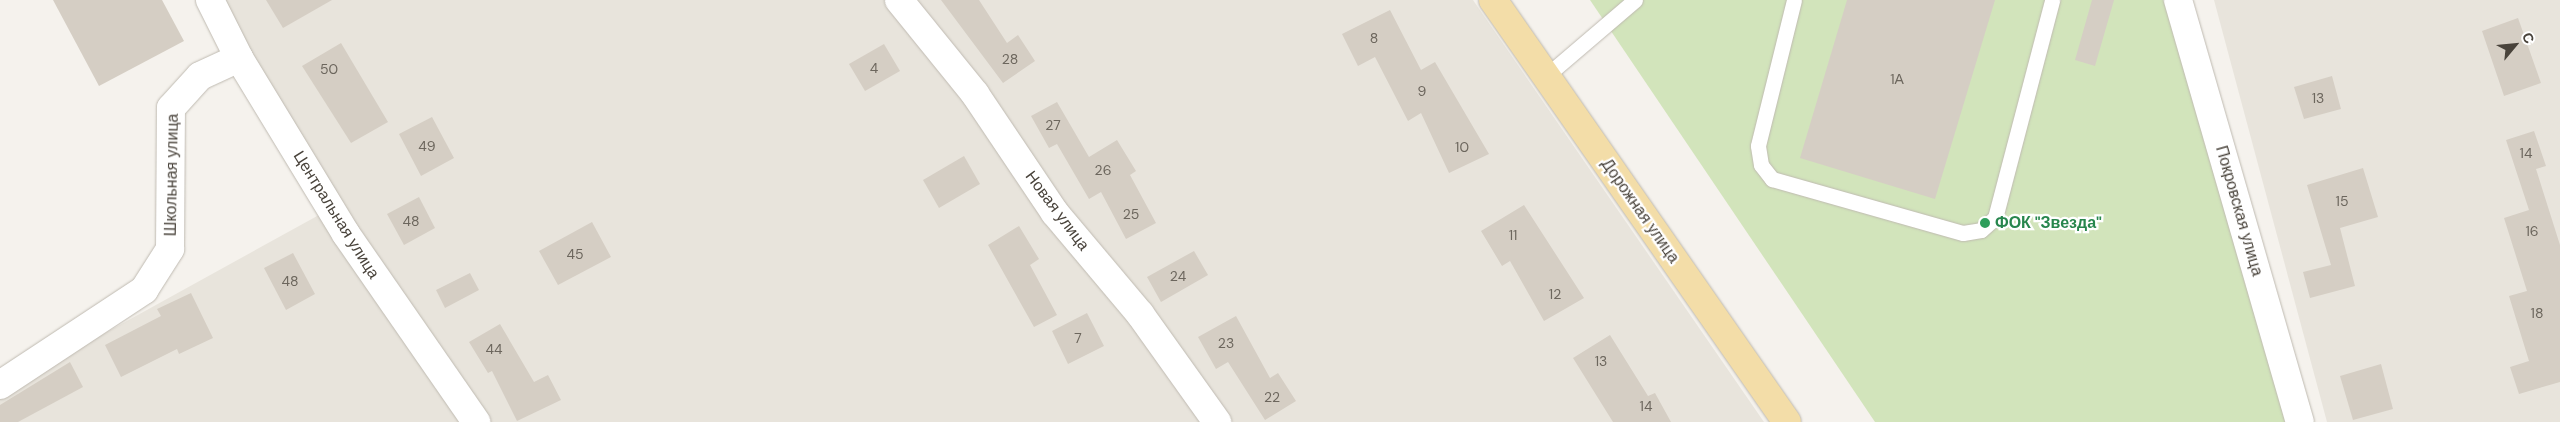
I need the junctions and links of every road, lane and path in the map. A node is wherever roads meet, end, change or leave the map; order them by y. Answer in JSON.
{"nodes":[{"id":1,"x":210,"y":0,"type":"edge"},
{"id":2,"x":899,"y":0,"type":"edge"},
{"id":3,"x":1493,"y":0,"type":"edge"},
{"id":4,"x":1635,"y":0,"type":"edge"},
{"id":5,"x":1794,"y":0,"type":"edge"},
{"id":6,"x":2052,"y":0,"type":"edge"},
{"id":7,"x":2178,"y":0,"type":"edge"},
{"id":8,"x":239,"y":58,"type":"junction"},
{"id":9,"x":1546,"y":76,"type":"junction"},
{"id":10,"x":2,"y":379,"type":"edge"},
{"id":11,"x":476,"y":422,"type":"edge"},
{"id":12,"x":1217,"y":422,"type":"edge"},
{"id":13,"x":1787,"y":422,"type":"edge"},
{"id":14,"x":2300,"y":422,"type":"edge"}],
"edges":[{"from":1,"to":8,"type":"street","name":"Центральная улица"},
{"from":2,"to":12,"type":"street","name":"Новая улица"},
{"from":3,"to":9,"type":"main road","name":"Дорожная улица"},
{"from":4,"to":9,"type":"lane"},
{"from":5,"to":6,"type":"lane"},
{"from":7,"to":14,"type":"street","name":"Покровская улица"},
{"from":8,"to":10,"type":"street","name":"Школьная улица"},
{"from":8,"to":11,"type":"street","name":"Центральная улица"},
{"from":9,"to":13,"type":"main road","name":"Дорожная улица"}]}
